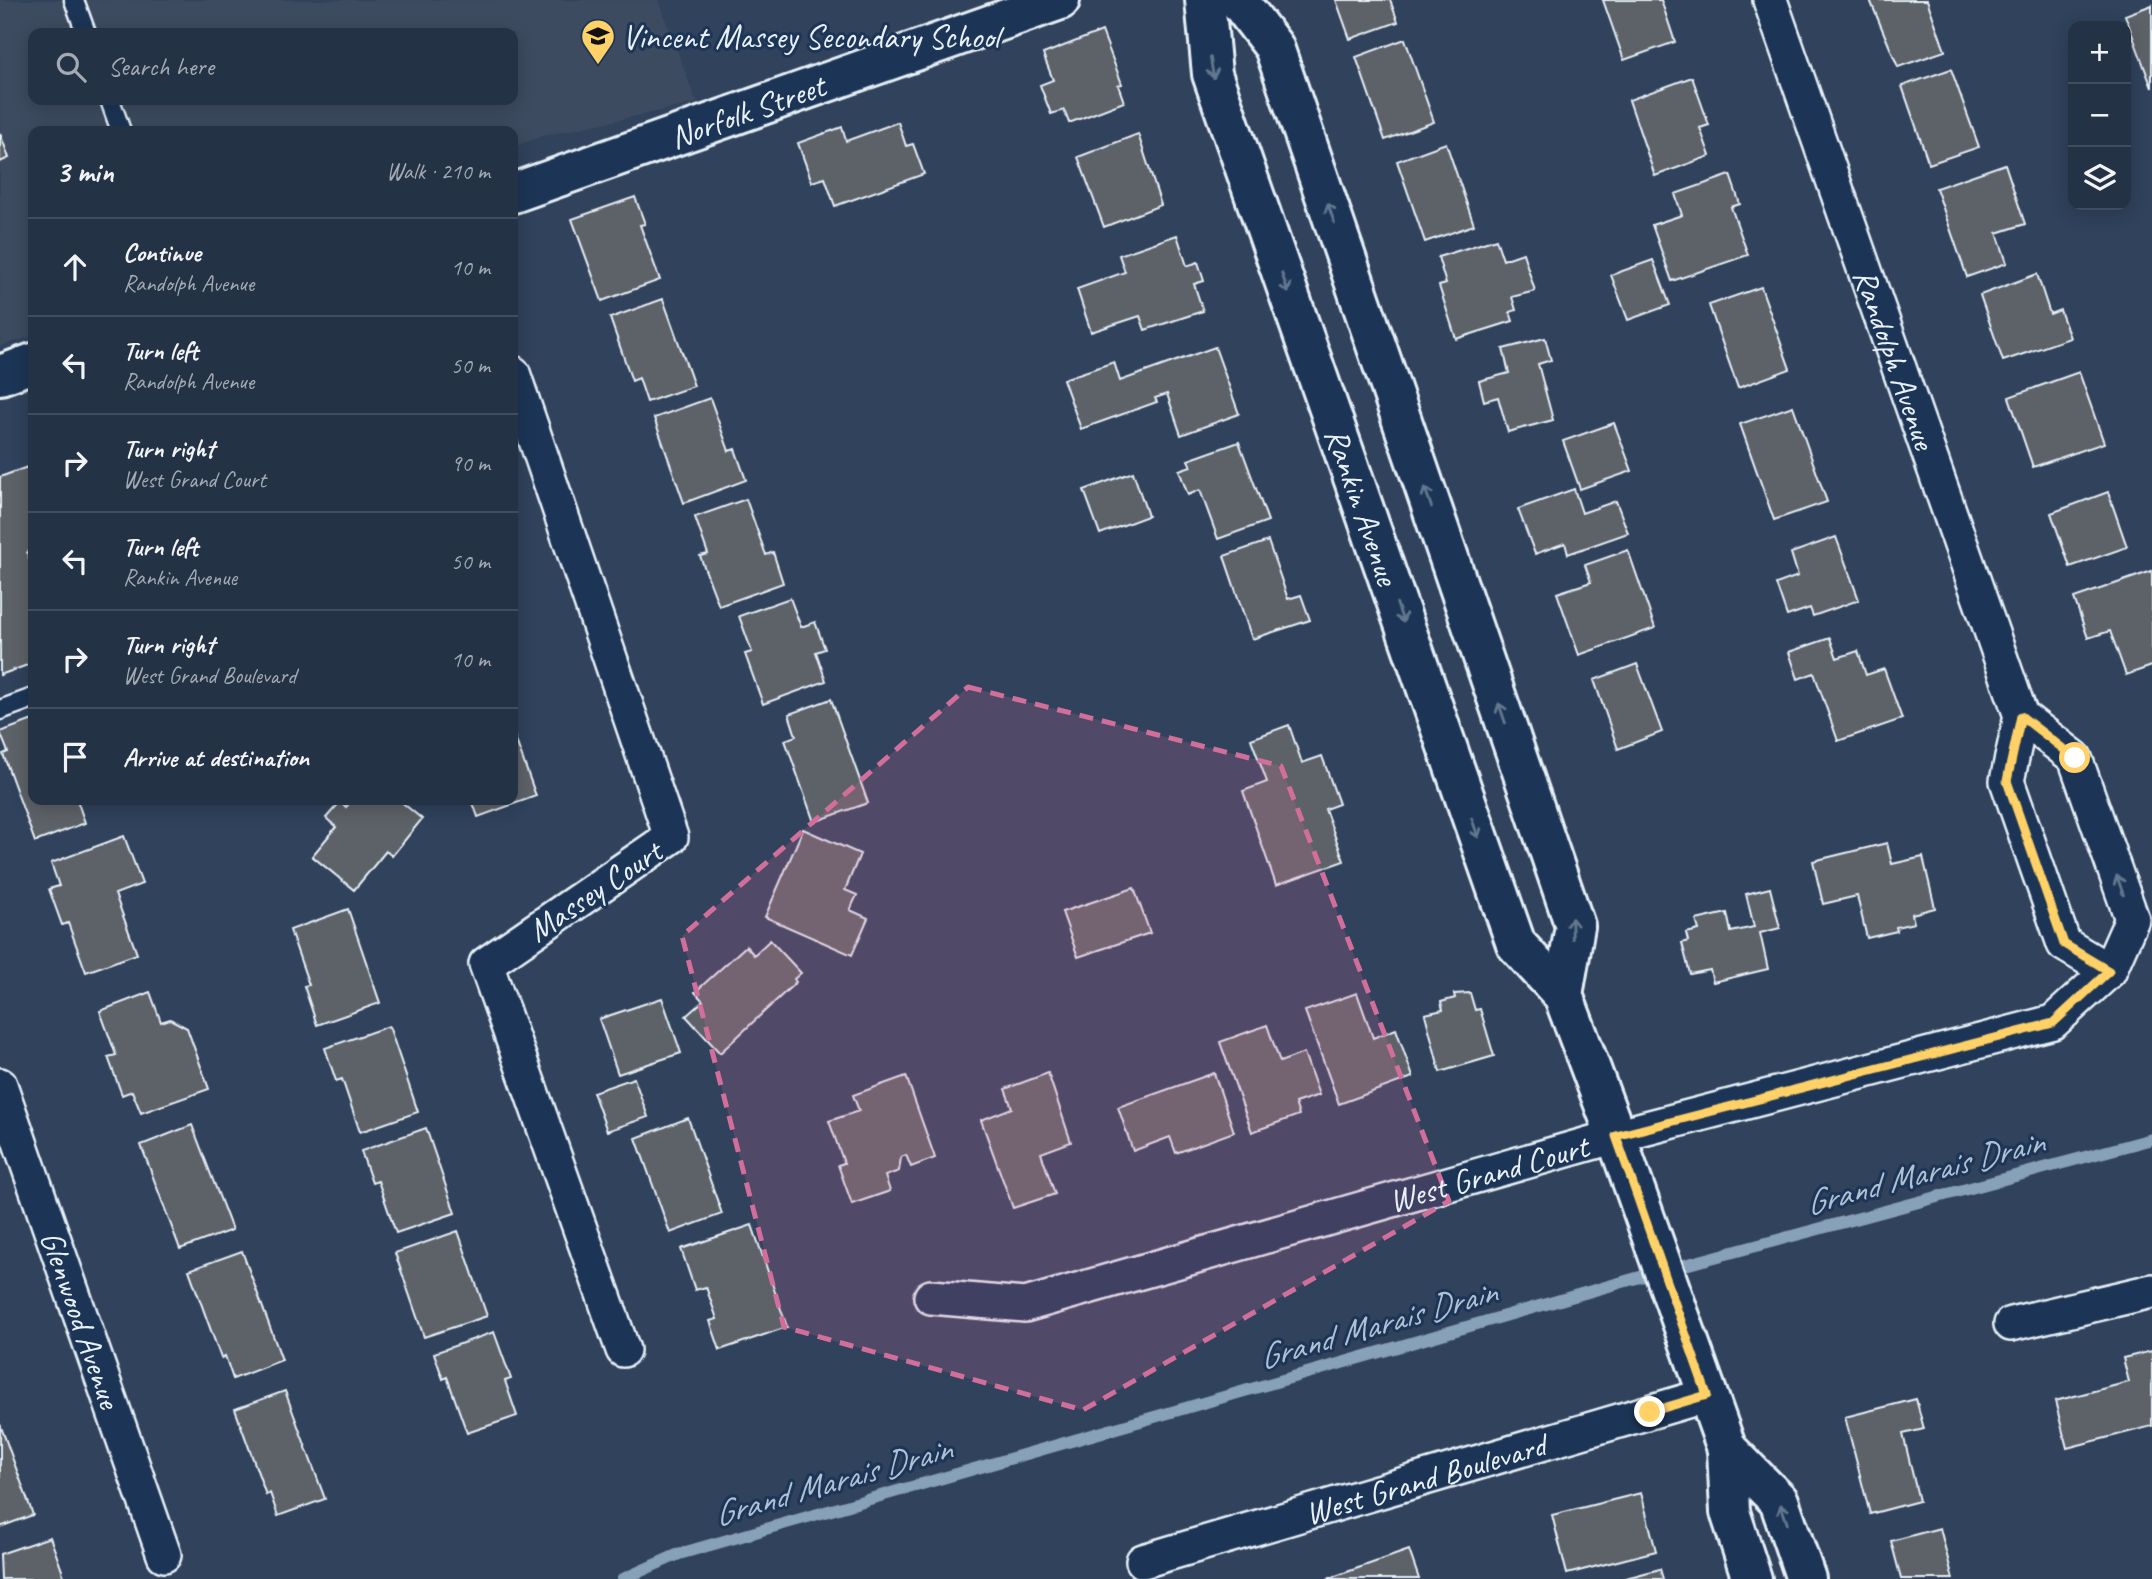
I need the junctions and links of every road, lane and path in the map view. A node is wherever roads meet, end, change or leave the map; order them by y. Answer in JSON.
{"nodes":[{"id":1,"x":74,"y":0,"type":"edge"},
{"id":2,"x":1060,"y":0,"type":"edge"},
{"id":3,"x":1205,"y":0,"type":"edge"},
{"id":4,"x":1238,"y":0,"type":"edge"},
{"id":5,"x":1770,"y":0,"type":"edge"},
{"id":6,"x":84,"y":28,"type":"edge"},
{"id":7,"x":112,"y":105,"type":"edge"},
{"id":8,"x":119,"y":126,"type":"edge"},
{"id":9,"x":518,"y":192,"type":"edge"},
{"id":10,"x":28,"y":365,"type":"edge"},
{"id":11,"x":0,"y":375,"type":"edge"},
{"id":12,"x":518,"y":388,"type":"edge"},
{"id":13,"x":28,"y":700,"type":"edge"},
{"id":14,"x":0,"y":710,"type":"edge"},
{"id":15,"x":2021,"y":716,"type":"junction"},
{"id":16,"x":2109,"y":971,"type":"junction"},
{"id":17,"x":1563,"y":995,"type":"junction"},
{"id":18,"x":0,"y":1085,"type":"edge"},
{"id":19,"x":1616,"y":1136,"type":"junction"},
{"id":20,"x":2152,"y":1292,"type":"edge"},
{"id":21,"x":931,"y":1297,"type":"dead end"},
{"id":22,"x":2011,"y":1324,"type":"dead end"},
{"id":23,"x":623,"y":1350,"type":"dead end"},
{"id":24,"x":1707,"y":1395,"type":"junction"},
{"id":25,"x":1727,"y":1449,"type":"junction"},
{"id":26,"x":164,"y":1555,"type":"dead end"},
{"id":27,"x":1143,"y":1561,"type":"dead end"},
{"id":28,"x":1752,"y":1579,"type":"edge"},
{"id":29,"x":1805,"y":1579,"type":"edge"}],
"edges":[{"from":1,"to":6,"type":"lane"},
{"from":2,"to":9,"type":"street","name":"Norfolk Street"},
{"from":3,"to":17,"type":"street","name":"Rankin Avenue","one_way":true},
{"from":17,"to":4,"type":"street","name":"Rankin Avenue","one_way":true},
{"from":5,"to":15,"type":"street","name":"Randolph Avenue"},
{"from":7,"to":8,"type":"lane"},
{"from":10,"to":11,"type":"street"},
{"from":12,"to":23,"type":"street","name":"Massey Court"},
{"from":13,"to":14,"type":"lane"},
{"from":15,"to":16,"type":"street"},
{"from":16,"to":15,"type":"street","one_way":true},
{"from":16,"to":19,"type":"street","name":"West Grand Court"},
{"from":17,"to":19,"type":"street","name":"Rankin Avenue"},
{"from":18,"to":26,"type":"street","name":"Glenwood Avenue"},
{"from":19,"to":21,"type":"street","name":"West Grand Court"},
{"from":19,"to":24,"type":"street","name":"Rankin Avenue"},
{"from":20,"to":22,"type":"street"},
{"from":24,"to":25,"type":"street","name":"Rankin Avenue"},
{"from":24,"to":27,"type":"street","name":"West Grand Boulevard"},
{"from":25,"to":28,"type":"street","name":"Rankin Avenue"},
{"from":29,"to":25,"type":"street","name":"Rankin Avenue","one_way":true}]}
